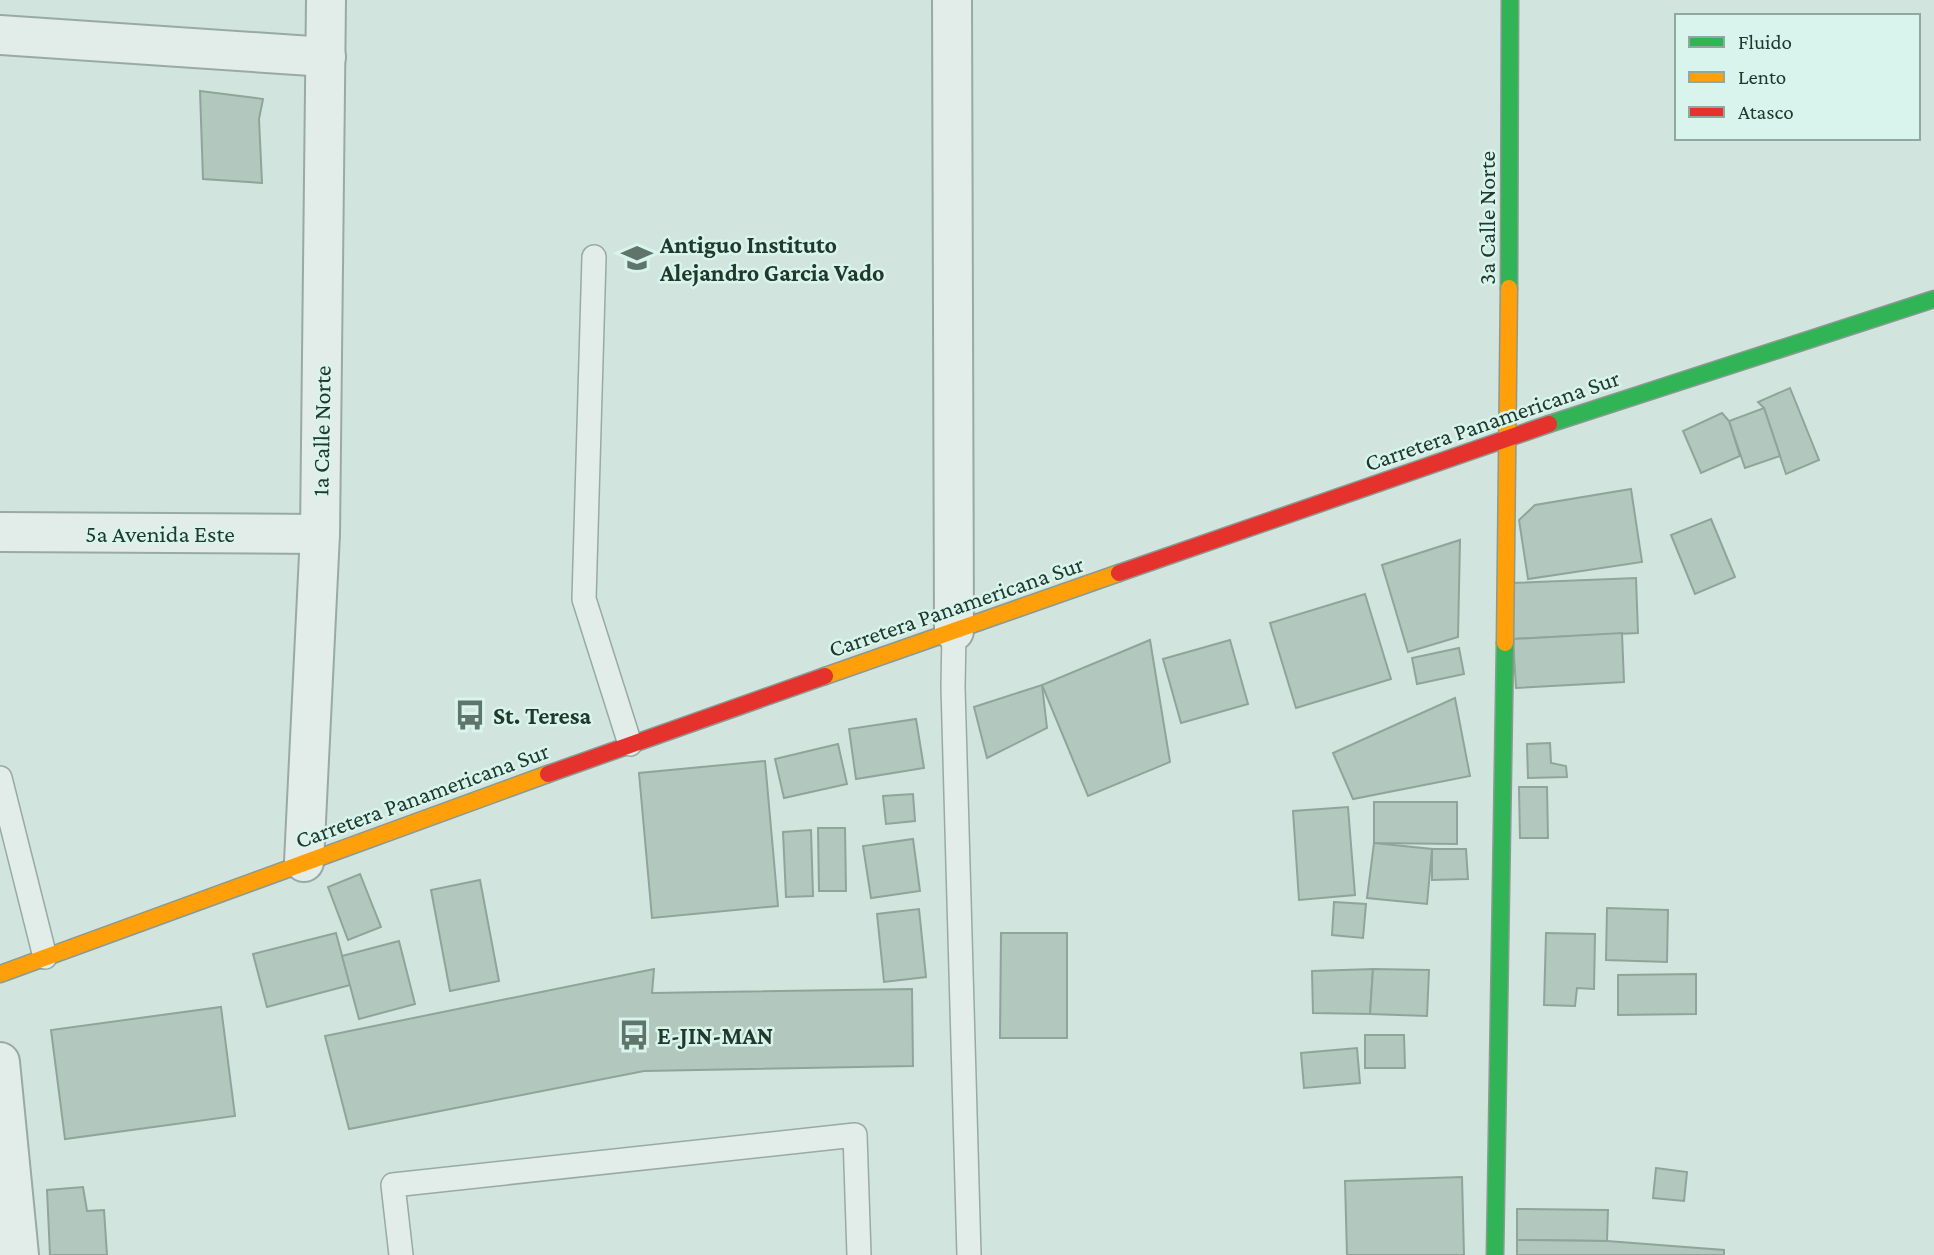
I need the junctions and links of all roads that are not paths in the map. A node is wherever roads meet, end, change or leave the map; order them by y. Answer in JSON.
{"nodes":[{"id":1,"x":326,"y":0,"type":"edge"},
{"id":2,"x":953,"y":0,"type":"edge"},
{"id":3,"x":1510,"y":0,"type":"edge"},
{"id":4,"x":0,"y":35,"type":"edge"},
{"id":5,"x":326,"y":57,"type":"junction"},
{"id":6,"x":594,"y":257,"type":"dead end"},
{"id":7,"x":1934,"y":299,"type":"edge"},
{"id":8,"x":1508,"y":437,"type":"junction"},
{"id":9,"x":0,"y":532,"type":"edge"},
{"id":10,"x":320,"y":534,"type":"junction"},
{"id":11,"x":954,"y":631,"type":"junction"},
{"id":12,"x":630,"y":744,"type":"junction"},
{"id":13,"x":0,"y":778,"type":"edge"},
{"id":14,"x":304,"y":862,"type":"junction"},
{"id":15,"x":45,"y":957,"type":"junction"},
{"id":16,"x":0,"y":974,"type":"edge"},
{"id":17,"x":0,"y":1062,"type":"edge"},
{"id":18,"x":19,"y":1255,"type":"edge"},
{"id":19,"x":401,"y":1255,"type":"edge"},
{"id":20,"x":859,"y":1255,"type":"edge"},
{"id":21,"x":969,"y":1255,"type":"edge"},
{"id":22,"x":1495,"y":1255,"type":"edge"}],
"edges":[{"from":1,"to":5,"type":"street","name":"1a Calle Norte"},
{"from":2,"to":11,"type":"street"},
{"from":3,"to":8,"type":"main road","name":"3a Calle Norte"},
{"from":4,"to":5,"type":"street"},
{"from":5,"to":10,"type":"street","name":"1a Calle Norte"},
{"from":6,"to":12,"type":"lane"},
{"from":7,"to":8,"type":"main road","name":"Carretera Panamericana Sur"},
{"from":8,"to":11,"type":"main road","name":"Carretera Panamericana Sur"},
{"from":8,"to":22,"type":"main road","name":"3a Calle Norte"},
{"from":9,"to":10,"type":"street","name":"5a Avenida Este"},
{"from":10,"to":14,"type":"street","name":"1a Calle Norte"},
{"from":11,"to":12,"type":"main road","name":"Carretera Panamericana Sur"},
{"from":11,"to":21,"type":"lane"},
{"from":12,"to":14,"type":"main road","name":"Carretera Panamericana Sur"},
{"from":13,"to":15,"type":"lane"},
{"from":14,"to":15,"type":"main road","name":"Carretera Panamericana Sur"},
{"from":15,"to":16,"type":"main road","name":"Carretera Panamericana Sur"},
{"from":17,"to":18,"type":"street"},
{"from":19,"to":20,"type":"lane"}]}
